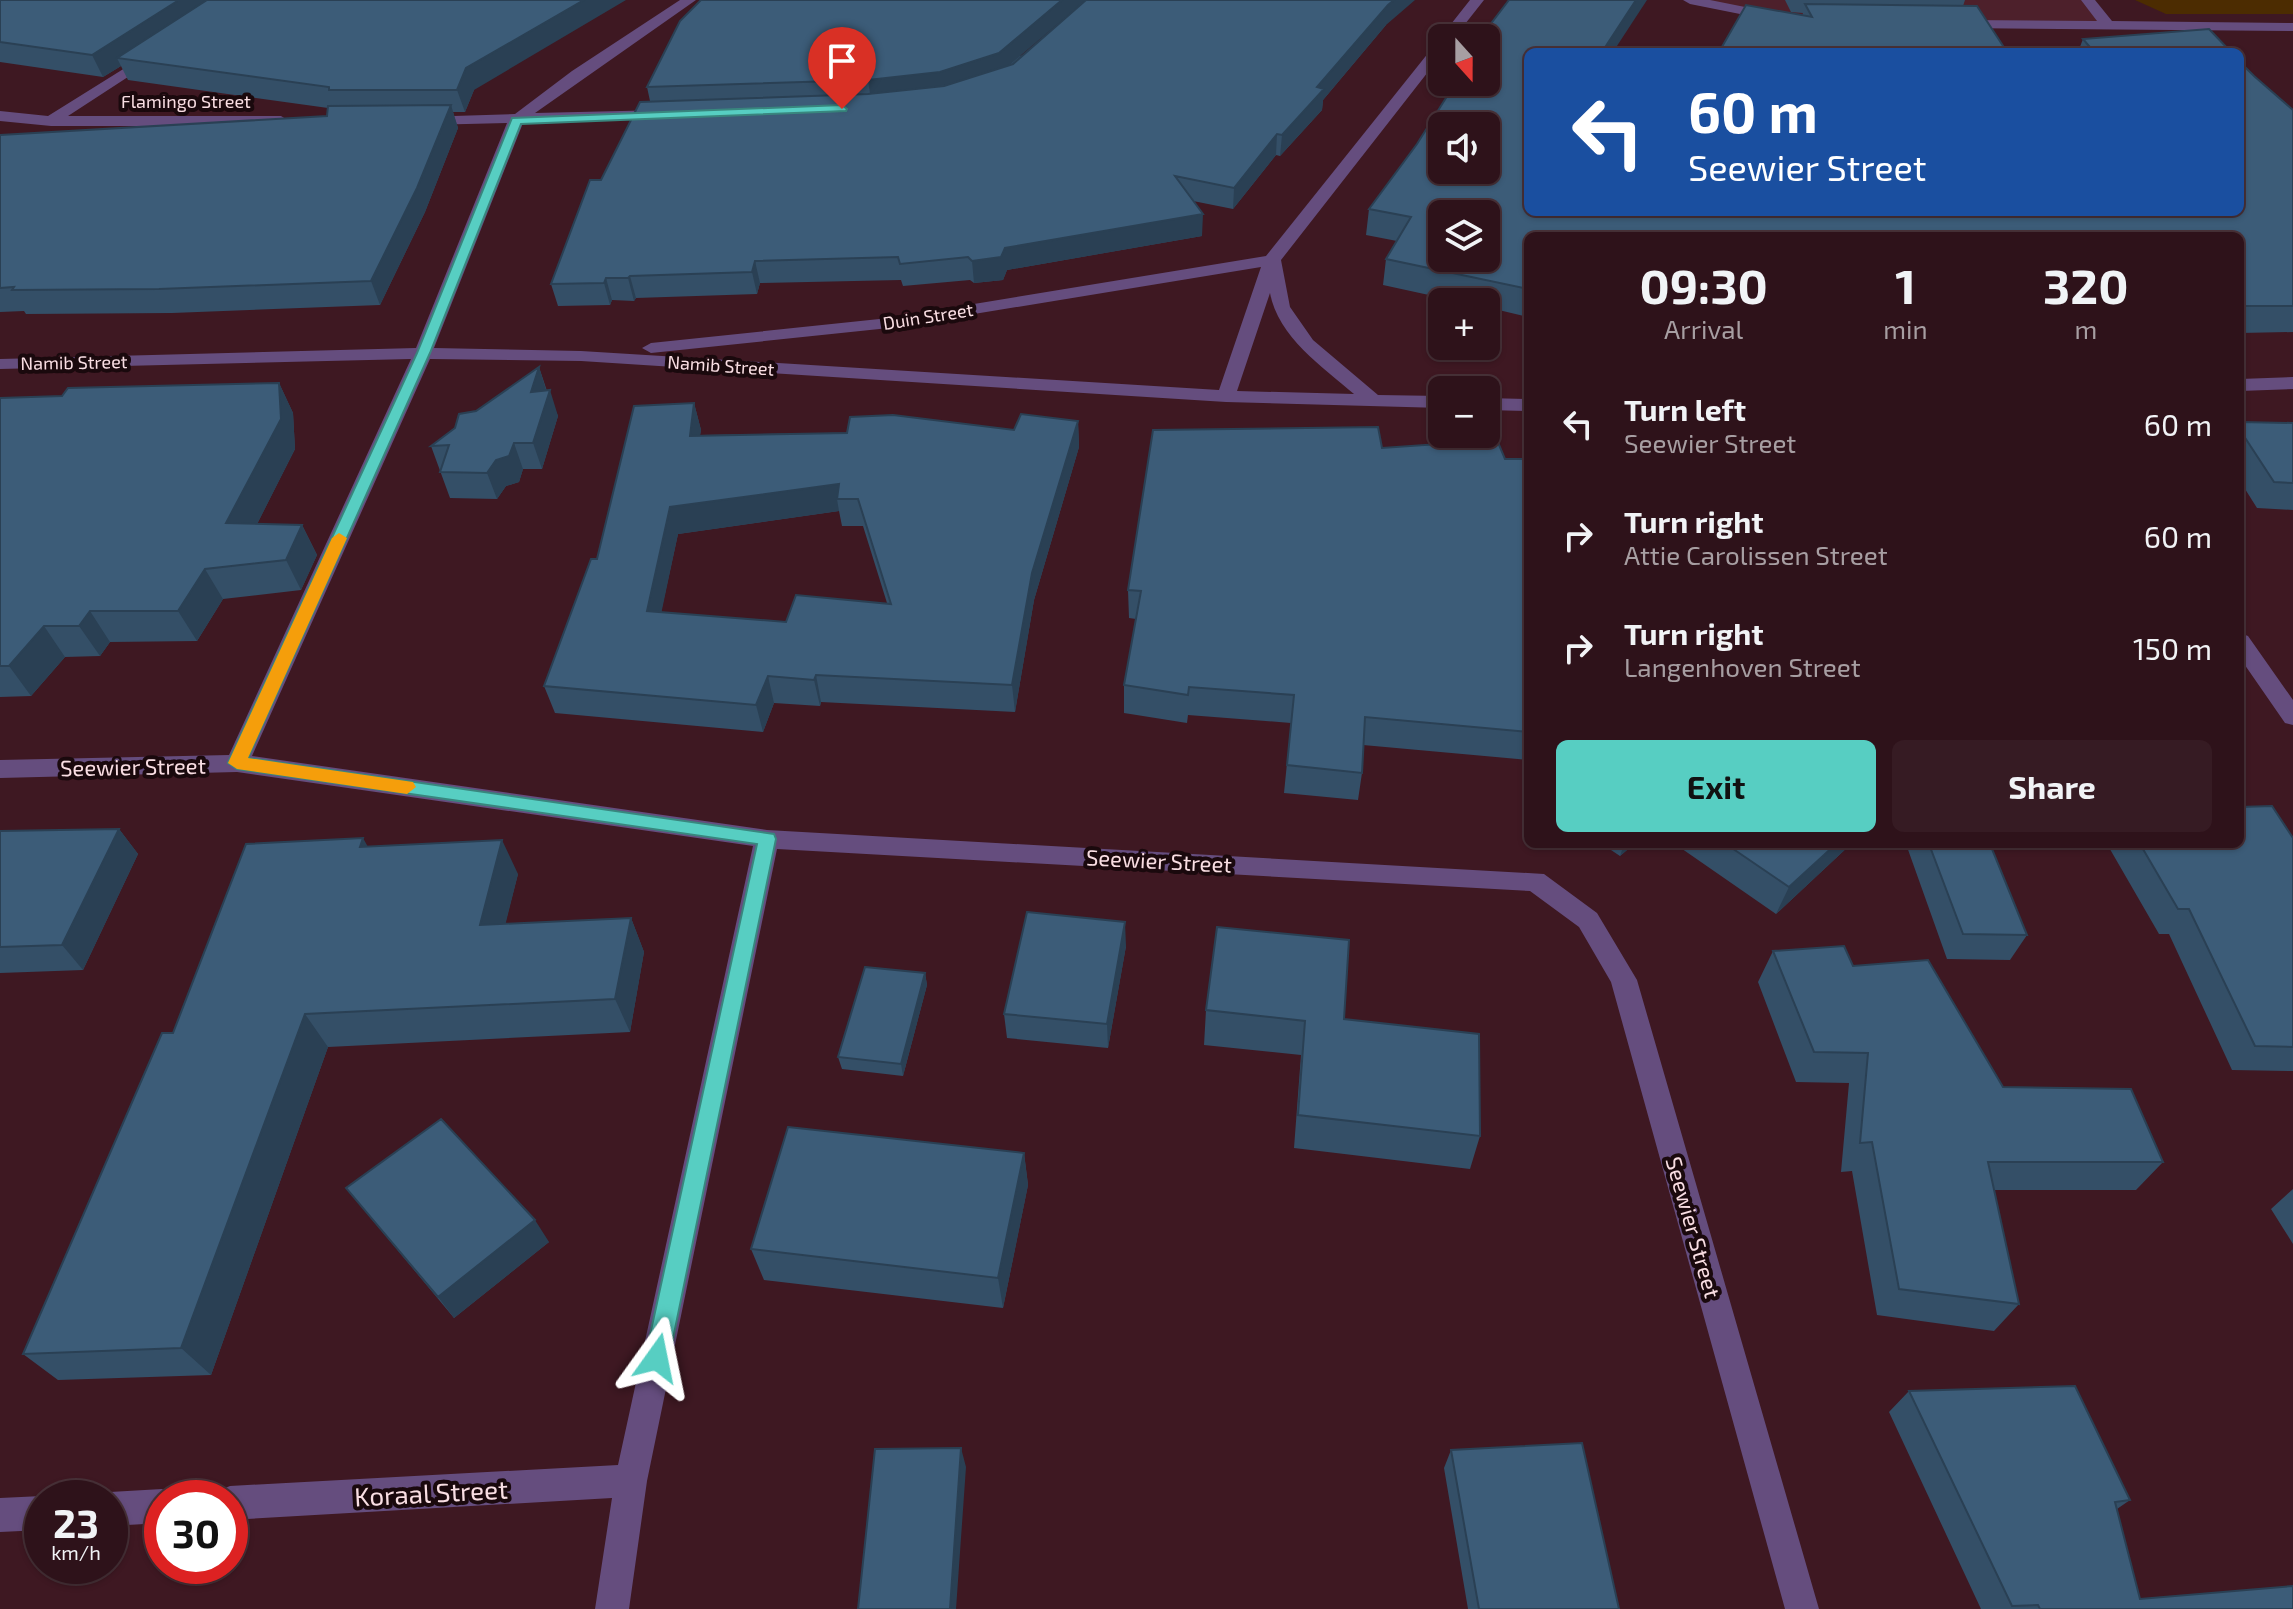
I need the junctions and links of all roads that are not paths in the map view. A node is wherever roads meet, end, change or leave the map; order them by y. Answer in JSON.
{"nodes":[{"id":1,"x":689,"y":0,"type":"edge"},
{"id":2,"x":1477,"y":0,"type":"edge"},
{"id":3,"x":1690,"y":0,"type":"edge"},
{"id":4,"x":2088,"y":0,"type":"edge"},
{"id":5,"x":1784,"y":18,"type":"edge"},
{"id":6,"x":1458,"y":24,"type":"edge"},
{"id":7,"x":1939,"y":24,"type":"edge"},
{"id":8,"x":2109,"y":27,"type":"junction"},
{"id":9,"x":2293,"y":27,"type":"edge"},
{"id":10,"x":157,"y":52,"type":"edge"},
{"id":11,"x":1428,"y":63,"type":"edge"},
{"id":12,"x":686,"y":114,"type":"edge"},
{"id":13,"x":0,"y":116,"type":"edge"},
{"id":14,"x":408,"y":120,"type":"edge"},
{"id":15,"x":516,"y":120,"type":"junction"},
{"id":16,"x":51,"y":121,"type":"junction"},
{"id":17,"x":299,"y":121,"type":"edge"},
{"id":18,"x":1272,"y":260,"type":"junction"},
{"id":19,"x":423,"y":353,"type":"junction"},
{"id":20,"x":581,"y":356,"type":"junction"},
{"id":21,"x":0,"y":364,"type":"edge"},
{"id":22,"x":2293,"y":383,"type":"edge"},
{"id":23,"x":2244,"y":385,"type":"edge"},
{"id":24,"x":1226,"y":396,"type":"junction"},
{"id":25,"x":1374,"y":401,"type":"junction"},
{"id":26,"x":1428,"y":402,"type":"edge"},
{"id":27,"x":1500,"y":404,"type":"edge"},
{"id":28,"x":1524,"y":405,"type":"edge"},
{"id":29,"x":2244,"y":647,"type":"edge"},
{"id":30,"x":2293,"y":717,"type":"edge"},
{"id":31,"x":237,"y":763,"type":"junction"},
{"id":32,"x":0,"y":769,"type":"edge"},
{"id":33,"x":767,"y":839,"type":"junction"},
{"id":34,"x":631,"y":1481,"type":"junction"},
{"id":35,"x":248,"y":1502,"type":"edge"},
{"id":36,"x":24,"y":1514,"type":"edge"},
{"id":37,"x":0,"y":1515,"type":"edge"},
{"id":38,"x":612,"y":1609,"type":"edge"},
{"id":39,"x":1802,"y":1609,"type":"edge"}],
"edges":[{"from":1,"to":15,"type":"street"},
{"from":2,"to":6,"type":"street"},
{"from":3,"to":5,"type":"street"},
{"from":4,"to":8,"type":"street"},
{"from":7,"to":8,"type":"street"},
{"from":8,"to":9,"type":"street"},
{"from":10,"to":16,"type":"street"},
{"from":11,"to":18,"type":"street"},
{"from":12,"to":15,"type":"street"},
{"from":13,"to":16,"type":"street","name":"Flamingo Street"},
{"from":14,"to":15,"type":"street"},
{"from":15,"to":19,"type":"street"},
{"from":16,"to":17,"type":"street","name":"Flamingo Street"},
{"from":18,"to":20,"type":"street","name":"Duin Street"},
{"from":18,"to":24,"type":"street"},
{"from":18,"to":25,"type":"street"},
{"from":19,"to":20,"type":"street","name":"Namib Street"},
{"from":19,"to":21,"type":"street","name":"Namib Street"},
{"from":19,"to":31,"type":"street"},
{"from":20,"to":24,"type":"street","name":"Namib Street"},
{"from":22,"to":23,"type":"street"},
{"from":24,"to":25,"type":"street","name":"Namib Street"},
{"from":25,"to":26,"type":"street","name":"Namib Street"},
{"from":27,"to":28,"type":"street"},
{"from":29,"to":30,"type":"street"},
{"from":31,"to":32,"type":"street","name":"Seewier Street"},
{"from":31,"to":33,"type":"street","name":"Seewier Street"},
{"from":33,"to":34,"type":"street"},
{"from":33,"to":39,"type":"street","name":"Seewier Street"},
{"from":34,"to":35,"type":"street","name":"Koraal Street"},
{"from":34,"to":38,"type":"street"},
{"from":36,"to":37,"type":"street"}]}
